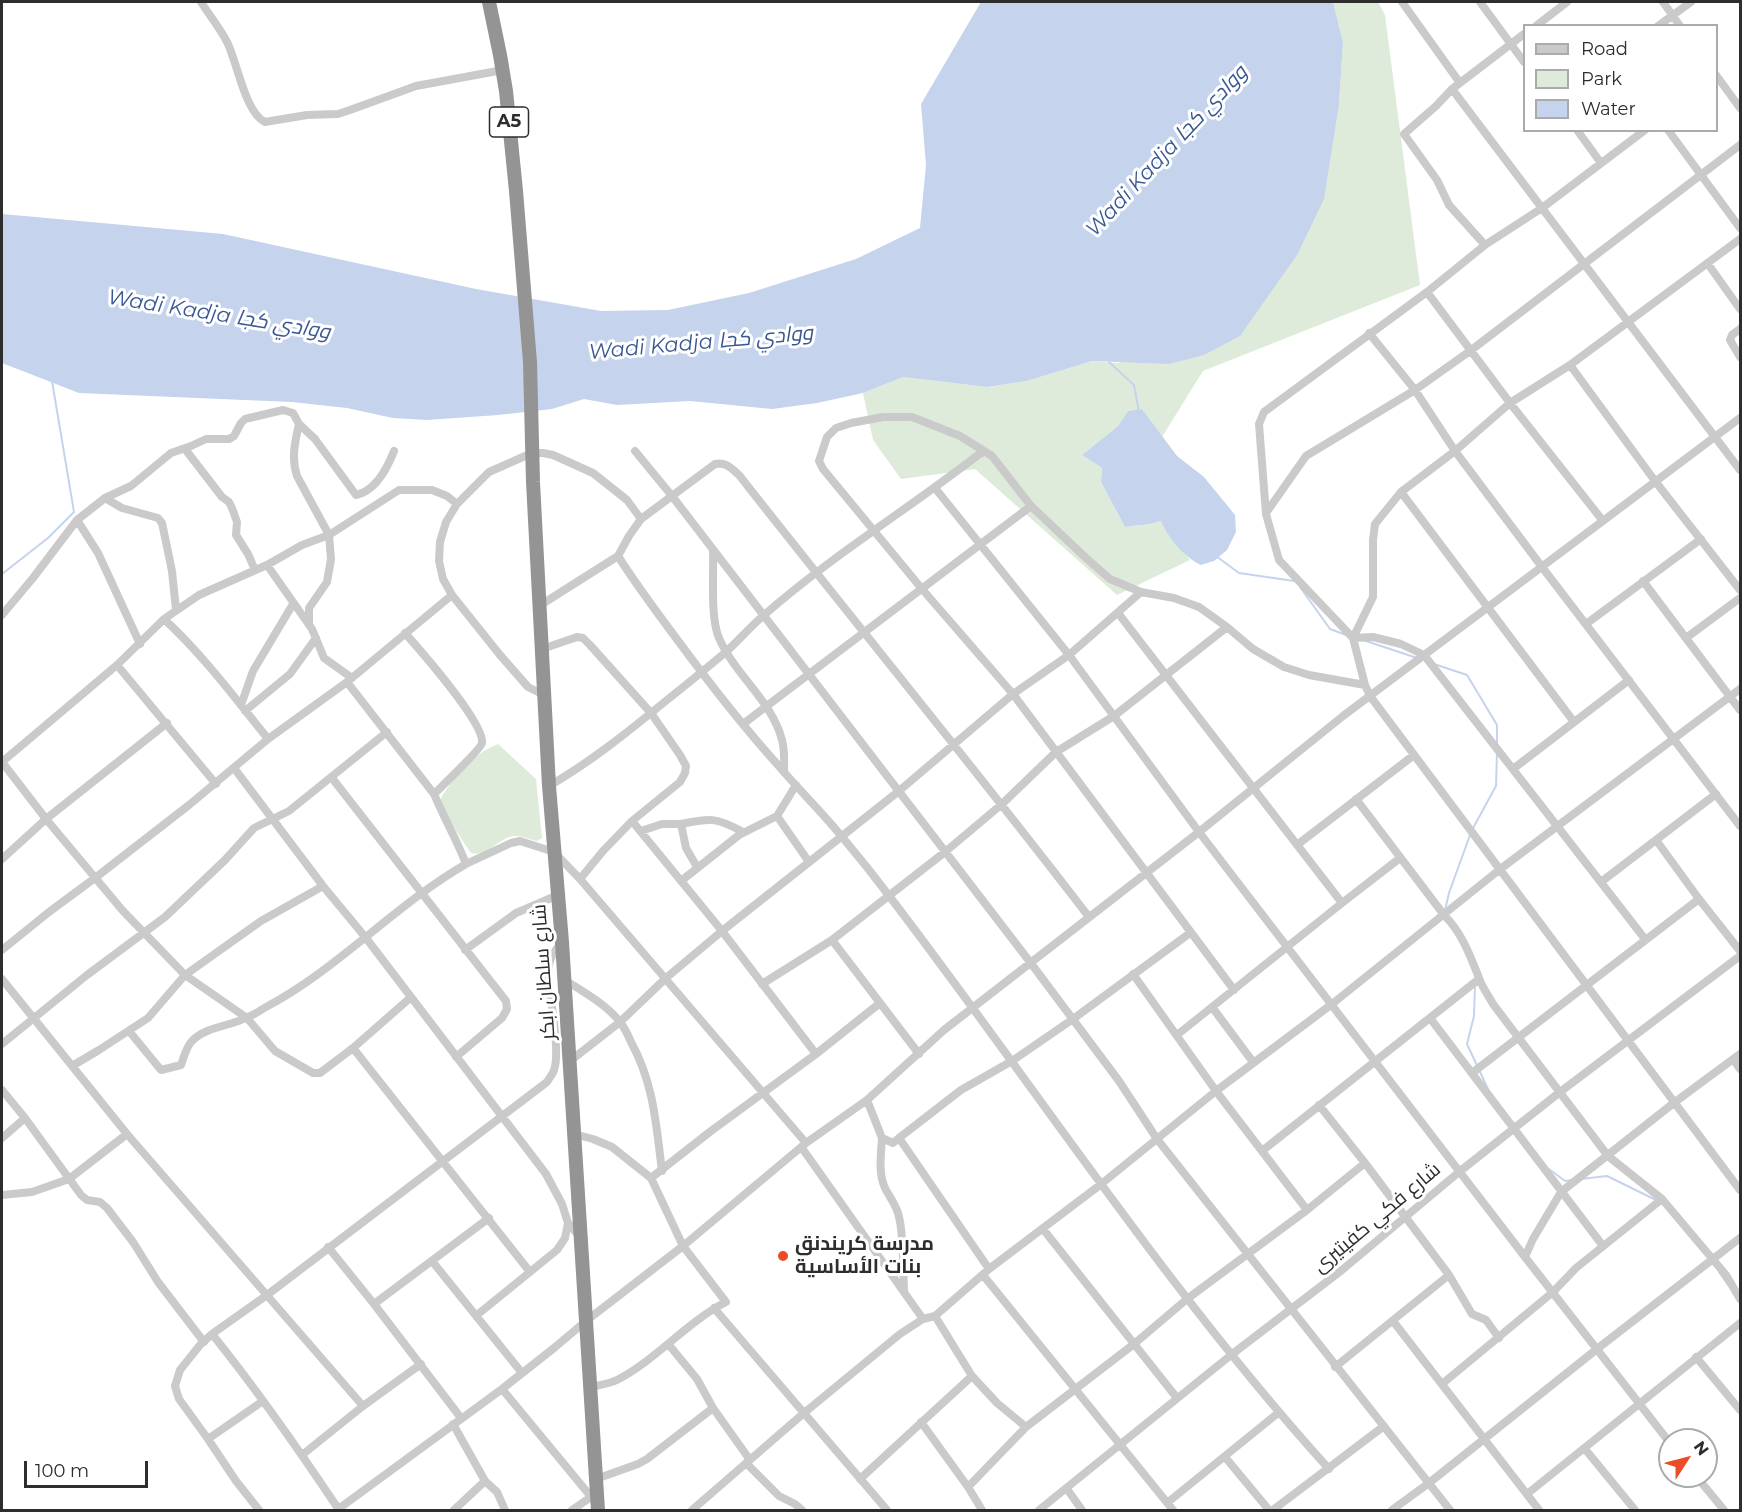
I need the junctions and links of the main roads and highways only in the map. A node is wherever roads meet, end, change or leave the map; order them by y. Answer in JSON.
{"nodes":[{"id":1,"x":489,"y":2,"type":"edge"},
{"id":2,"x":595,"y":1504,"type":"edge"}],
"edges":[{"from":1,"to":2,"type":"highway","name":"شارع سلطان ابكر","number":"A5"}]}
